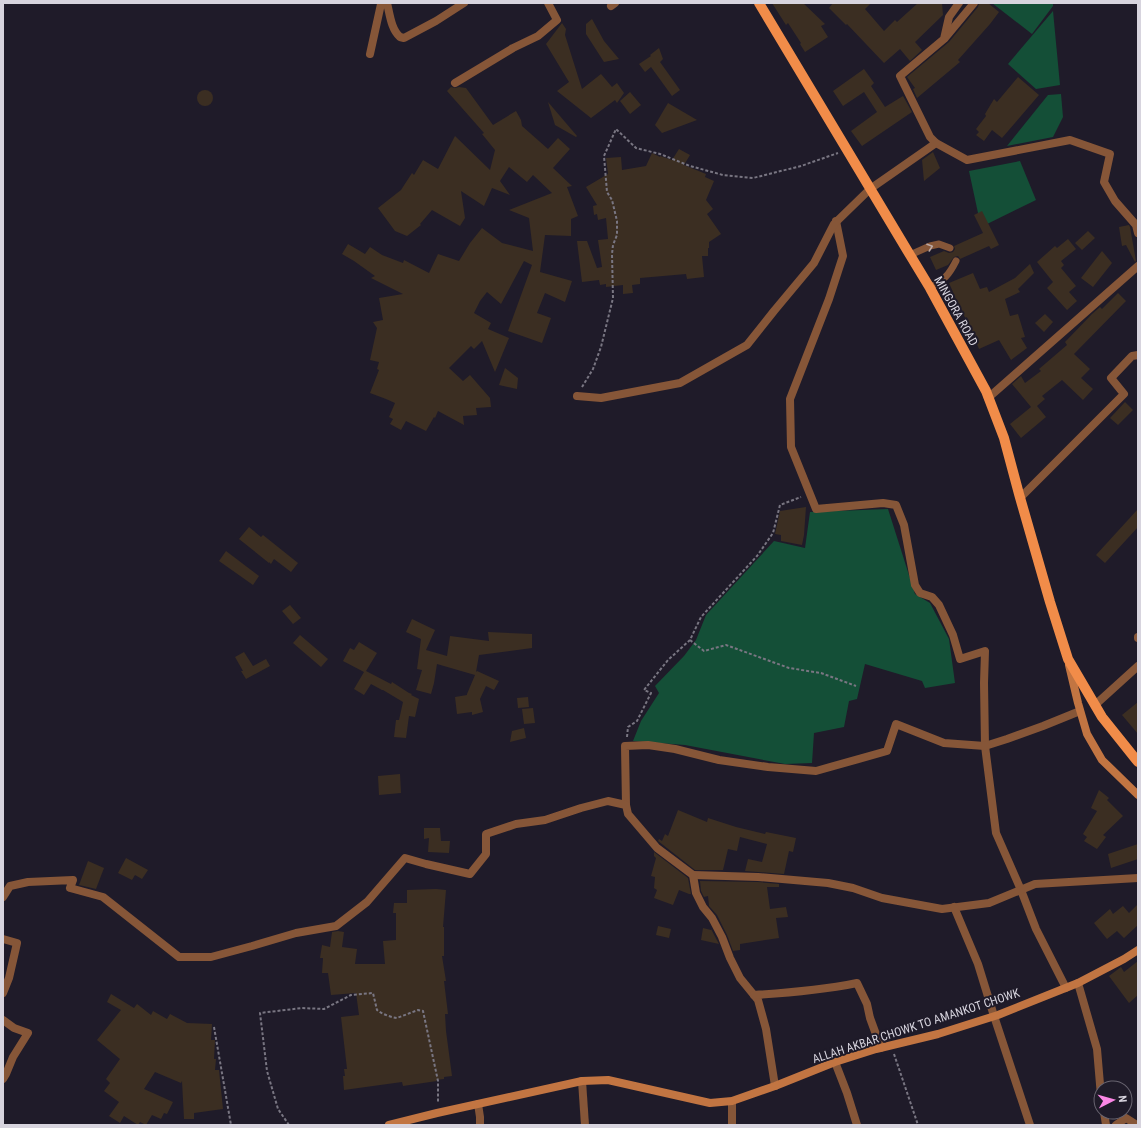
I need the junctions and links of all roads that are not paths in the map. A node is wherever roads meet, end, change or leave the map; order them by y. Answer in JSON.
{"nodes":[{"id":1,"x":464,"y":3,"type":"edge"},
{"id":2,"x":548,"y":3,"type":"edge"},
{"id":3,"x":759,"y":3,"type":"edge"},
{"id":4,"x":959,"y":3,"type":"edge"},
{"id":5,"x":974,"y":3,"type":"edge"},
{"id":6,"x":944,"y":39,"type":"junction"},
{"id":7,"x":370,"y":54,"type":"dead end"},
{"id":8,"x":455,"y":83,"type":"dead end"},
{"id":9,"x":936,"y":143,"type":"junction"},
{"id":10,"x":870,"y":189,"type":"junction"},
{"id":11,"x":836,"y":221,"type":"junction"},
{"id":12,"x":1138,"y":233,"type":"edge"},
{"id":13,"x":950,"y":248,"type":"dead end"},
{"id":14,"x":910,"y":255,"type":"junction"},
{"id":15,"x":956,"y":261,"type":"dead end"},
{"id":16,"x":1138,"y":266,"type":"edge"},
{"id":17,"x":930,"y":288,"type":"junction"},
{"id":18,"x":1138,"y":355,"type":"edge"},
{"id":19,"x":577,"y":396,"type":"road end"},
{"id":20,"x":988,"y":398,"type":"junction"},
{"id":21,"x":1020,"y":498,"type":"junction"},
{"id":22,"x":1068,"y":659,"type":"junction"},
{"id":23,"x":1138,"y":666,"type":"edge"},
{"id":24,"x":1095,"y":705,"type":"junction"},
{"id":25,"x":1080,"y":711,"type":"junction"},
{"id":26,"x":985,"y":746,"type":"junction"},
{"id":27,"x":1138,"y":762,"type":"edge"},
{"id":28,"x":1138,"y":795,"type":"edge"},
{"id":29,"x":626,"y":805,"type":"junction"},
{"id":30,"x":693,"y":875,"type":"junction"},
{"id":31,"x":1138,"y":878,"type":"edge"},
{"id":32,"x":1021,"y":890,"type":"junction"},
{"id":33,"x":3,"y":897,"type":"edge"},
{"id":34,"x":954,"y":908,"type":"junction"},
{"id":35,"x":3,"y":939,"type":"edge"},
{"id":36,"x":1138,"y":950,"type":"edge"},
{"id":37,"x":1078,"y":983,"type":"junction"},
{"id":38,"x":1066,"y":988,"type":"junction"},
{"id":39,"x":3,"y":994,"type":"edge"},
{"id":40,"x":754,"y":995,"type":"junction"},
{"id":41,"x":994,"y":1016,"type":"junction"},
{"id":42,"x":3,"y":1020,"type":"edge"},
{"id":43,"x":881,"y":1048,"type":"junction"},
{"id":44,"x":835,"y":1062,"type":"junction"},
{"id":45,"x":3,"y":1079,"type":"edge"},
{"id":46,"x":1100,"y":1080,"type":"edge"},
{"id":47,"x":582,"y":1081,"type":"junction"},
{"id":48,"x":775,"y":1086,"type":"junction"},
{"id":49,"x":732,"y":1101,"type":"junction"},
{"id":50,"x":478,"y":1104,"type":"junction"},
{"id":51,"x":1136,"y":1123,"type":"edge"},
{"id":52,"x":389,"y":1125,"type":"edge"},
{"id":53,"x":480,"y":1125,"type":"edge"},
{"id":54,"x":585,"y":1125,"type":"edge"},
{"id":55,"x":732,"y":1125,"type":"edge"},
{"id":56,"x":857,"y":1125,"type":"edge"},
{"id":57,"x":1030,"y":1125,"type":"edge"},
{"id":58,"x":1116,"y":1125,"type":"edge"}],
"edges":[{"from":1,"to":7,"type":"street"},
{"from":2,"to":8,"type":"street"},
{"from":3,"to":10,"type":"main road","name":"MINGORA ROAD"},
{"from":4,"to":6,"type":"street"},
{"from":5,"to":6,"type":"street"},
{"from":6,"to":9,"type":"street"},
{"from":9,"to":10,"type":"street"},
{"from":9,"to":12,"type":"street"},
{"from":10,"to":11,"type":"street"},
{"from":10,"to":14,"type":"main road","name":"MINGORA ROAD"},
{"from":11,"to":19,"type":"street"},
{"from":11,"to":26,"type":"street"},
{"from":14,"to":13,"type":"lane","one_way":true},
{"from":14,"to":17,"type":"main road","name":"MINGORA ROAD"},
{"from":15,"to":17,"type":"lane"},
{"from":16,"to":20,"type":"street"},
{"from":17,"to":20,"type":"main road","name":"MINGORA ROAD"},
{"from":18,"to":21,"type":"street"},
{"from":20,"to":21,"type":"main road","name":"MINGORA ROAD"},
{"from":21,"to":22,"type":"main road","name":"MINGORA ROAD"},
{"from":22,"to":24,"type":"main road","name":"MINGORA ROAD"},
{"from":22,"to":25,"type":"main road"},
{"from":23,"to":24,"type":"street"},
{"from":24,"to":27,"type":"main road","name":"MINGORA ROAD"},
{"from":25,"to":26,"type":"street"},
{"from":25,"to":28,"type":"main road"},
{"from":26,"to":29,"type":"street"},
{"from":26,"to":32,"type":"street"},
{"from":29,"to":30,"type":"street"},
{"from":29,"to":33,"type":"street"},
{"from":30,"to":34,"type":"street"},
{"from":30,"to":40,"type":"street"},
{"from":31,"to":32,"type":"street"},
{"from":32,"to":34,"type":"street"},
{"from":32,"to":38,"type":"street"},
{"from":34,"to":41,"type":"street"},
{"from":35,"to":39,"type":"street"},
{"from":36,"to":37,"type":"main road","name":"ALLAH AKBAR CHOWK TO AMANKOT CHOWK"},
{"from":37,"to":38,"type":"main road","name":"ALLAH AKBAR CHOWK TO AMANKOT CHOWK"},
{"from":37,"to":46,"type":"street"},
{"from":38,"to":41,"type":"main road","name":"ALLAH AKBAR CHOWK TO AMANKOT CHOWK"},
{"from":40,"to":43,"type":"street"},
{"from":40,"to":48,"type":"street"},
{"from":41,"to":43,"type":"main road","name":"ALLAH AKBAR CHOWK TO AMANKOT CHOWK"},
{"from":41,"to":57,"type":"street"},
{"from":42,"to":45,"type":"street"},
{"from":43,"to":44,"type":"main road","name":"ALLAH AKBAR CHOWK TO AMANKOT CHOWK"},
{"from":44,"to":48,"type":"main road","name":"ALLAH AKBAR CHOWK TO AMANKOT CHOWK"},
{"from":44,"to":56,"type":"street"},
{"from":47,"to":49,"type":"main road","name":"ALLAH AKBAR CHOWK TO AMANKOT CHOWK"},
{"from":47,"to":50,"type":"main road","name":"ALLAH AKBAR CHOWK TO AMANKOT CHOWK"},
{"from":47,"to":54,"type":"street"},
{"from":48,"to":49,"type":"main road","name":"ALLAH AKBAR CHOWK TO AMANKOT CHOWK"},
{"from":49,"to":55,"type":"street"},
{"from":50,"to":52,"type":"main road","name":"ALLAH AKBAR CHOWK TO AMANKOT CHOWK"},
{"from":50,"to":53,"type":"street"},
{"from":51,"to":58,"type":"street"}]}
